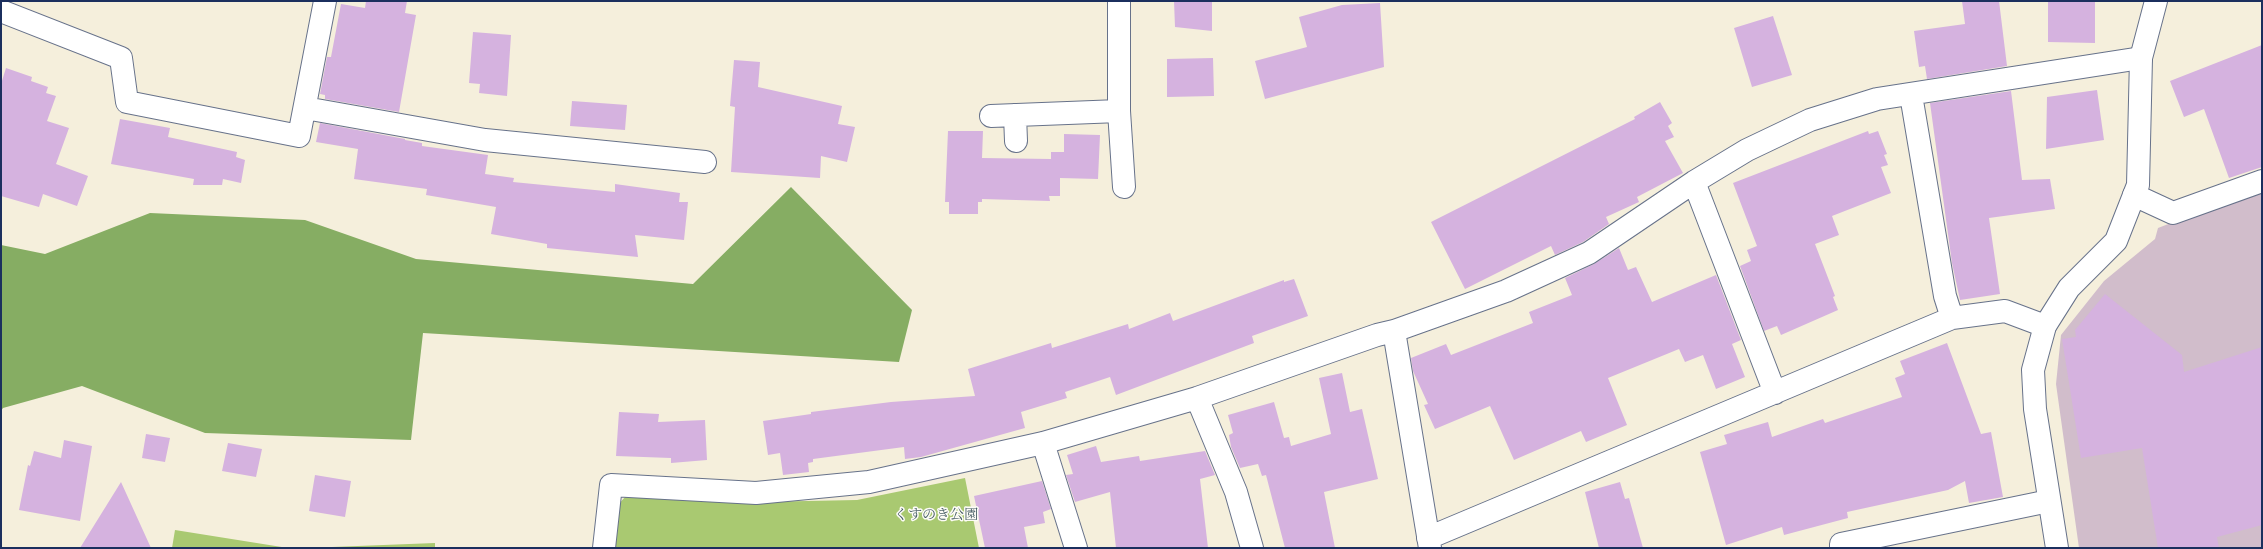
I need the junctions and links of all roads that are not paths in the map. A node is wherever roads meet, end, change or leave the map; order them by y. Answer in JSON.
{"nodes":[{"id":1,"x":325,"y":1,"type":"edge"},
{"id":2,"x":1119,"y":1,"type":"edge"},
{"id":3,"x":2156,"y":1,"type":"edge"},
{"id":4,"x":1,"y":11,"type":"edge"},
{"id":5,"x":2141,"y":58,"type":"junction"},
{"id":6,"x":1911,"y":95,"type":"junction"},
{"id":7,"x":305,"y":108,"type":"junction"},
{"id":8,"x":1119,"y":111,"type":"junction"},
{"id":9,"x":1015,"y":115,"type":"junction"},
{"id":10,"x":992,"y":116,"type":"dead end"},
{"id":11,"x":1016,"y":141,"type":"dead end"},
{"id":12,"x":705,"y":162,"type":"dead end"},
{"id":13,"x":2262,"y":181,"type":"edge"},
{"id":14,"x":1694,"y":182,"type":"junction"},
{"id":15,"x":1124,"y":187,"type":"dead end"},
{"id":16,"x":2134,"y":195,"type":"junction"},
{"id":17,"x":1952,"y":318,"type":"junction"},
{"id":18,"x":2045,"y":326,"type":"junction"},
{"id":19,"x":1394,"y":332,"type":"junction"},
{"id":20,"x":1775,"y":393,"type":"junction"},
{"id":21,"x":1197,"y":398,"type":"junction"},
{"id":22,"x":1043,"y":442,"type":"junction"},
{"id":23,"x":2049,"y":501,"type":"junction"},
{"id":24,"x":1429,"y":543,"type":"edge"},
{"id":25,"x":604,"y":548,"type":"edge"},
{"id":26,"x":1076,"y":548,"type":"edge"},
{"id":27,"x":1252,"y":548,"type":"edge"},
{"id":28,"x":1841,"y":548,"type":"edge"},
{"id":29,"x":2057,"y":548,"type":"edge"}],
"edges":[{"from":1,"to":7,"type":"street"},
{"from":2,"to":8,"type":"street"},
{"from":3,"to":5,"type":"street"},
{"from":4,"to":7,"type":"street"},
{"from":5,"to":6,"type":"street"},
{"from":5,"to":16,"type":"street"},
{"from":6,"to":14,"type":"street"},
{"from":6,"to":17,"type":"street"},
{"from":7,"to":12,"type":"street"},
{"from":8,"to":9,"type":"street"},
{"from":8,"to":15,"type":"street"},
{"from":9,"to":10,"type":"street"},
{"from":9,"to":11,"type":"street"},
{"from":13,"to":16,"type":"street"},
{"from":14,"to":19,"type":"street"},
{"from":14,"to":20,"type":"street"},
{"from":16,"to":18,"type":"street"},
{"from":17,"to":18,"type":"street"},
{"from":17,"to":20,"type":"street"},
{"from":18,"to":23,"type":"street"},
{"from":19,"to":21,"type":"street"},
{"from":19,"to":24,"type":"street"},
{"from":20,"to":24,"type":"street"},
{"from":21,"to":22,"type":"street"},
{"from":21,"to":27,"type":"street"},
{"from":22,"to":25,"type":"street"},
{"from":22,"to":26,"type":"street"},
{"from":23,"to":28,"type":"street"},
{"from":23,"to":29,"type":"street"}]}
